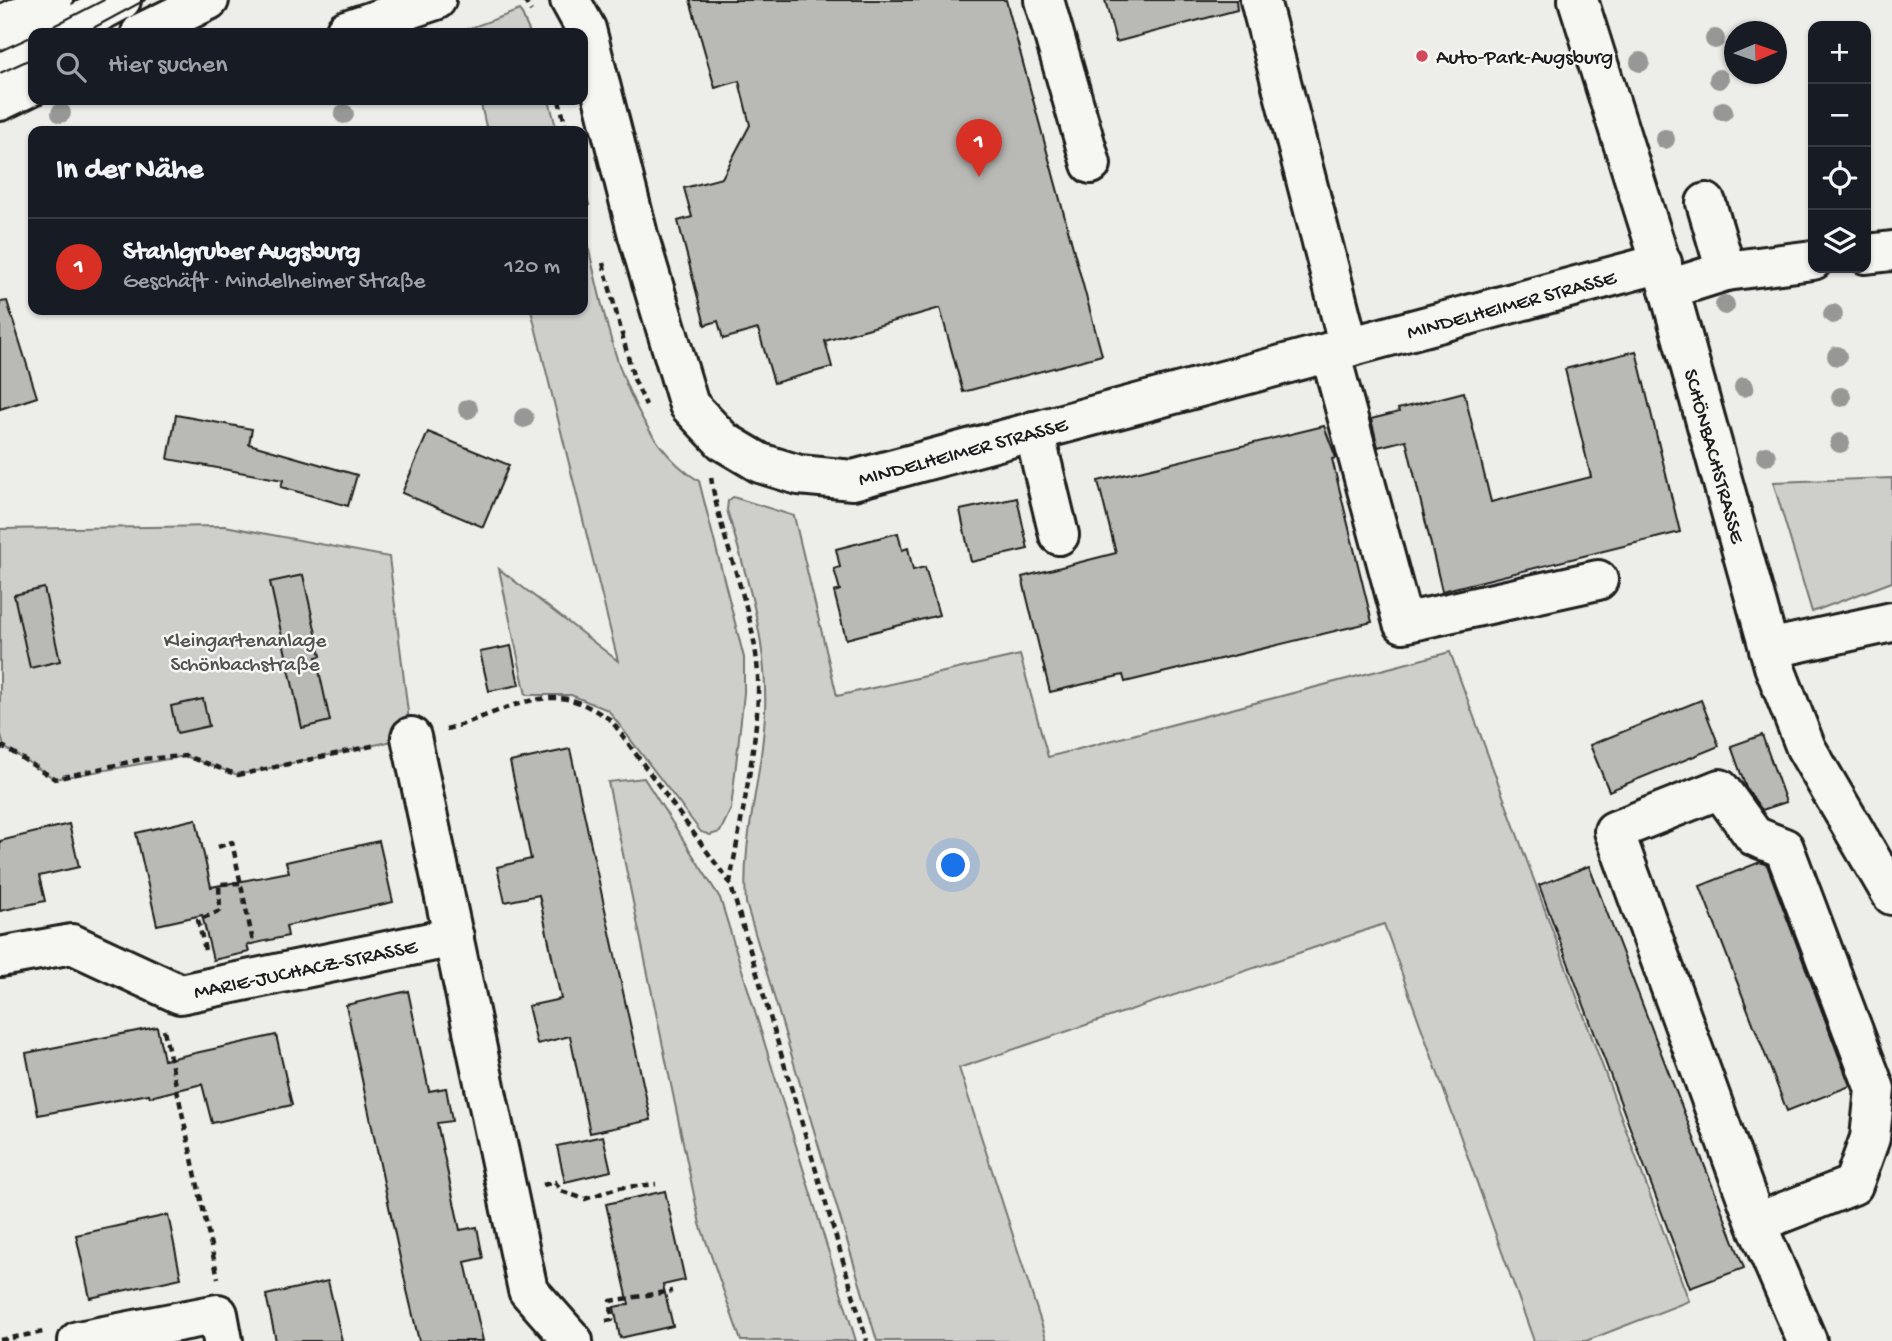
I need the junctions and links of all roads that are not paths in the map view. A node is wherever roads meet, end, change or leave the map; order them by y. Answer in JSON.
{"nodes":[{"id":1,"x":53,"y":0,"type":"edge"},
{"id":2,"x":121,"y":0,"type":"edge"},
{"id":3,"x":209,"y":0,"type":"edge"},
{"id":4,"x":436,"y":0,"type":"edge"},
{"id":5,"x":569,"y":0,"type":"edge"},
{"id":6,"x":1044,"y":0,"type":"edge"},
{"id":7,"x":1260,"y":0,"type":"edge"},
{"id":8,"x":1578,"y":0,"type":"edge"},
{"id":9,"x":0,"y":26,"type":"edge"},
{"id":10,"x":69,"y":28,"type":"edge"},
{"id":11,"x":151,"y":28,"type":"edge"},
{"id":12,"x":352,"y":28,"type":"edge"},
{"id":13,"x":585,"y":28,"type":"edge"},
{"id":14,"x":588,"y":37,"type":"edge"},
{"id":15,"x":28,"y":48,"type":"edge"},
{"id":16,"x":0,"y":61,"type":"edge"},
{"id":17,"x":28,"y":87,"type":"edge"},
{"id":18,"x":0,"y":101,"type":"edge"},
{"id":19,"x":1091,"y":164,"type":"dead end"},
{"id":20,"x":1706,"y":203,"type":"dead end"},
{"id":21,"x":1892,"y":251,"type":"edge"},
{"id":22,"x":1871,"y":253,"type":"edge"},
{"id":23,"x":1808,"y":261,"type":"edge"},
{"id":24,"x":1726,"y":271,"type":"junction"},
{"id":25,"x":1666,"y":276,"type":"junction"},
{"id":26,"x":1339,"y":350,"type":"junction"},
{"id":27,"x":1034,"y":431,"type":"junction"},
{"id":28,"x":1059,"y":535,"type":"dead end"},
{"id":29,"x":1598,"y":580,"type":"dead end"},
{"id":30,"x":1892,"y":622,"type":"edge"},
{"id":31,"x":1769,"y":649,"type":"junction"},
{"id":32,"x":411,"y":737,"type":"road end"},
{"id":33,"x":1892,"y":895,"type":"edge"},
{"id":34,"x":454,"y":937,"type":"junction"},
{"id":35,"x":0,"y":957,"type":"edge"},
{"id":36,"x":1756,"y":1223,"type":"junction"},
{"id":37,"x":220,"y":1327,"type":"edge"},
{"id":38,"x":569,"y":1336,"type":"edge"},
{"id":39,"x":78,"y":1341,"type":"edge"},
{"id":40,"x":1807,"y":1341,"type":"edge"}],
"edges":[{"from":1,"to":9,"type":"street"},
{"from":2,"to":10,"type":"street"},
{"from":3,"to":11,"type":"street"},
{"from":4,"to":12,"type":"street"},
{"from":5,"to":13,"type":"street","name":"MINDELHEIMER STRASSE"},
{"from":6,"to":19,"type":"street"},
{"from":7,"to":26,"type":"street"},
{"from":8,"to":25,"type":"street","name":"SCHÖNBACHSTRASSE"},
{"from":14,"to":27,"type":"street","name":"MINDELHEIMER STRASSE"},
{"from":15,"to":16,"type":"street"},
{"from":17,"to":18,"type":"street"},
{"from":20,"to":24,"type":"street"},
{"from":21,"to":22,"type":"street"},
{"from":23,"to":24,"type":"street","name":"MINDELHEIMER STRASSE"},
{"from":24,"to":25,"type":"street","name":"MINDELHEIMER STRASSE"},
{"from":25,"to":26,"type":"street","name":"MINDELHEIMER STRASSE"},
{"from":25,"to":31,"type":"street","name":"SCHÖNBACHSTRASSE"},
{"from":26,"to":27,"type":"street","name":"MINDELHEIMER STRASSE"},
{"from":26,"to":29,"type":"street"},
{"from":27,"to":28,"type":"street"},
{"from":30,"to":31,"type":"street"},
{"from":31,"to":33,"type":"street","name":"SCHÖNBACHSTRASSE"},
{"from":32,"to":34,"type":"street"},
{"from":34,"to":35,"type":"street","name":"MARIE-JUCHACZ-STRASSE"},
{"from":34,"to":38,"type":"street"},
{"from":36,"to":36,"type":"street"},
{"from":36,"to":40,"type":"street"},
{"from":37,"to":39,"type":"street"}]}
